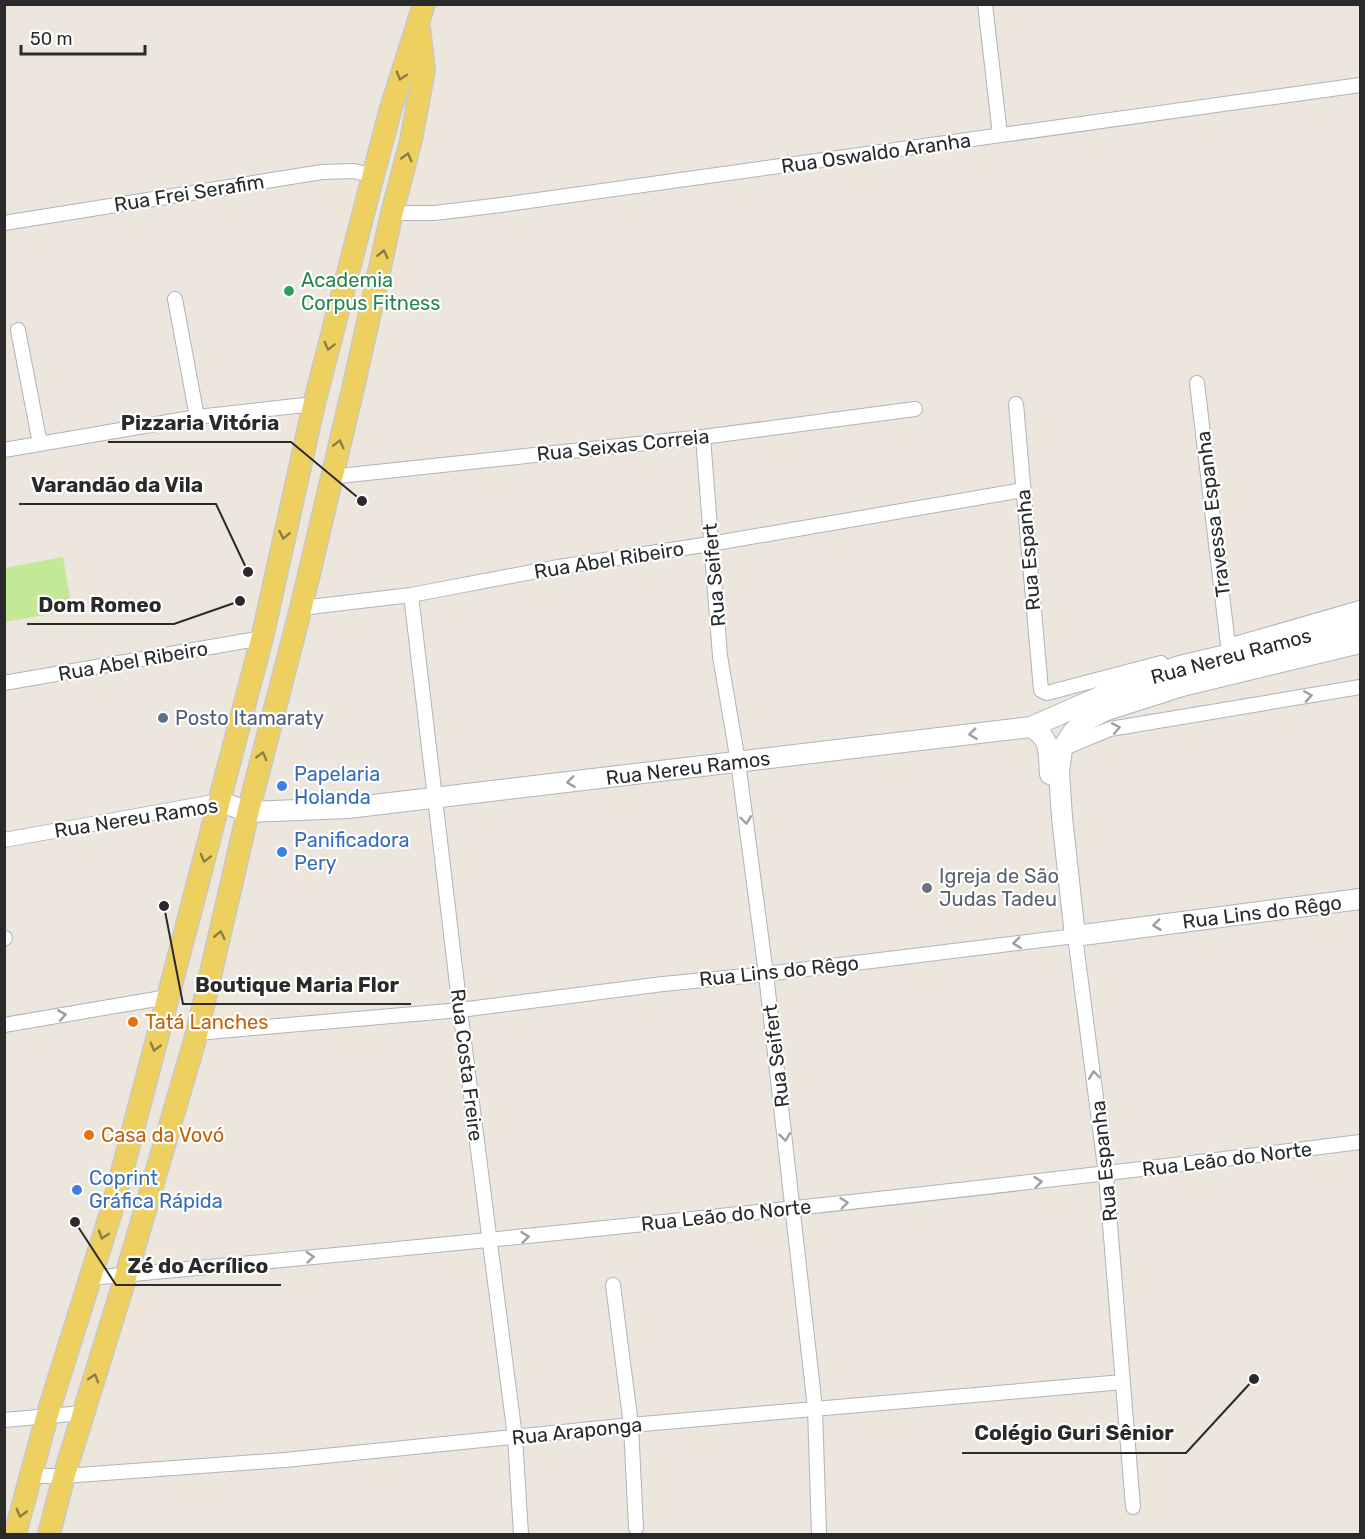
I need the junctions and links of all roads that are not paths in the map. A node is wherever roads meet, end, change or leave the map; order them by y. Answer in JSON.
{"nodes":[{"id":1,"x":985,"y":4,"type":"edge"},
{"id":2,"x":421,"y":12,"type":"edge"},
{"id":3,"x":1360,"y":85,"type":"edge"},
{"id":4,"x":1000,"y":135,"type":"junction"},
{"id":5,"x":372,"y":176,"type":"junction"},
{"id":6,"x":392,"y":213,"type":"junction"},
{"id":7,"x":4,"y":223,"type":"edge"},
{"id":8,"x":175,"y":299,"type":"dead end"},
{"id":9,"x":18,"y":330,"type":"dead end"},
{"id":10,"x":1197,"y":383,"type":"dead end"},
{"id":11,"x":314,"y":404,"type":"junction"},
{"id":12,"x":1016,"y":404,"type":"dead end"},
{"id":13,"x":915,"y":409,"type":"dead end"},
{"id":14,"x":197,"y":417,"type":"junction"},
{"id":15,"x":703,"y":437,"type":"junction"},
{"id":16,"x":40,"y":444,"type":"junction"},
{"id":17,"x":4,"y":450,"type":"edge"},
{"id":18,"x":330,"y":477,"type":"junction"},
{"id":19,"x":1023,"y":490,"type":"junction"},
{"id":20,"x":710,"y":543,"type":"junction"},
{"id":21,"x":411,"y":595,"type":"junction"},
{"id":22,"x":301,"y":608,"type":"junction"},
{"id":23,"x":1360,"y":608,"type":"edge"},
{"id":24,"x":1360,"y":623,"type":"edge"},
{"id":25,"x":262,"y":638,"type":"junction"},
{"id":26,"x":1360,"y":643,"type":"edge"},
{"id":27,"x":1228,"y":645,"type":"junction"},
{"id":28,"x":4,"y":683,"type":"edge"},
{"id":29,"x":1360,"y":687,"type":"edge"},
{"id":30,"x":1047,"y":693,"type":"joint"},
{"id":31,"x":1031,"y":727,"type":"junction"},
{"id":32,"x":1062,"y":749,"type":"junction"},
{"id":33,"x":738,"y":762,"type":"junction"},
{"id":34,"x":434,"y":799,"type":"junction"},
{"id":35,"x":219,"y":801,"type":"junction"},
{"id":36,"x":248,"y":812,"type":"junction"},
{"id":37,"x":1062,"y":817,"type":"junction"},
{"id":38,"x":4,"y":840,"type":"edge"},
{"id":39,"x":1360,"y":899,"type":"edge"},
{"id":40,"x":1075,"y":936,"type":"junction"},
{"id":41,"x":766,"y":974,"type":"junction"},
{"id":42,"x":168,"y":997,"type":"junction"},
{"id":43,"x":460,"y":1010,"type":"junction"},
{"id":44,"x":4,"y":1025,"type":"edge"},
{"id":45,"x":197,"y":1033,"type":"junction"},
{"id":46,"x":1360,"y":1142,"type":"edge"},
{"id":47,"x":1106,"y":1175,"type":"junction"},
{"id":48,"x":794,"y":1208,"type":"junction"},
{"id":49,"x":490,"y":1241,"type":"junction"},
{"id":50,"x":126,"y":1275,"type":"junction"},
{"id":51,"x":90,"y":1278,"type":"junction"},
{"id":52,"x":613,"y":1285,"type":"dead end"},
{"id":53,"x":1123,"y":1382,"type":"junction"},
{"id":54,"x":815,"y":1408,"type":"junction"},
{"id":55,"x":83,"y":1413,"type":"junction"},
{"id":56,"x":47,"y":1416,"type":"junction"},
{"id":57,"x":4,"y":1420,"type":"edge"},
{"id":58,"x":631,"y":1425,"type":"junction"},
{"id":59,"x":515,"y":1437,"type":"junction"},
{"id":60,"x":30,"y":1476,"type":"junction"},
{"id":61,"x":64,"y":1476,"type":"junction"},
{"id":62,"x":1133,"y":1507,"type":"dead end"},
{"id":63,"x":636,"y":1528,"type":"dead end"},
{"id":64,"x":15,"y":1534,"type":"edge"},
{"id":65,"x":49,"y":1534,"type":"edge"},
{"id":66,"x":522,"y":1534,"type":"edge"},
{"id":67,"x":819,"y":1534,"type":"edge"}],
"edges":[{"from":1,"to":4,"type":"street"},
{"from":2,"to":5,"type":"main road","one_way":true},
{"from":6,"to":2,"type":"main road","one_way":true},
{"from":3,"to":4,"type":"street","name":"Rua Oswaldo Aranha"},
{"from":4,"to":6,"type":"street","name":"Rua Oswaldo Aranha"},
{"from":5,"to":7,"type":"street","name":"Rua Frei Serafim"},
{"from":5,"to":11,"type":"main road","one_way":true},
{"from":18,"to":6,"type":"main road","one_way":true},
{"from":8,"to":14,"type":"street"},
{"from":9,"to":16,"type":"street"},
{"from":10,"to":27,"type":"street","name":"Travessa Espanha"},
{"from":11,"to":14,"type":"street"},
{"from":11,"to":25,"type":"main road","one_way":true},
{"from":12,"to":19,"type":"street","name":"Rua Espanha"},
{"from":13,"to":15,"type":"street","name":"Rua Seixas Correia"},
{"from":14,"to":16,"type":"street"},
{"from":15,"to":18,"type":"street","name":"Rua Seixas Correia"},
{"from":15,"to":20,"type":"street","name":"Rua Seifert"},
{"from":16,"to":17,"type":"street"},
{"from":18,"to":22,"type":"main road"},
{"from":19,"to":20,"type":"street","name":"Rua Abel Ribeiro"},
{"from":19,"to":30,"type":"street","name":"Rua Espanha"},
{"from":20,"to":21,"type":"street","name":"Rua Abel Ribeiro"},
{"from":20,"to":33,"type":"street","name":"Rua Seifert"},
{"from":21,"to":22,"type":"street","name":"Rua Abel Ribeiro"},
{"from":21,"to":34,"type":"street","name":"Rua Costa Freire"},
{"from":36,"to":22,"type":"main road","one_way":true},
{"from":23,"to":27,"type":"street","name":"Rua Nereu Ramos"},
{"from":24,"to":31,"type":"street","name":"Rua Nereu Ramos"},
{"from":25,"to":28,"type":"street","name":"Rua Abel Ribeiro"},
{"from":25,"to":35,"type":"main road"},
{"from":26,"to":32,"type":"street","name":"Rua Nereu Ramos"},
{"from":27,"to":30,"type":"street","name":"Rua Nereu Ramos"},
{"from":32,"to":29,"type":"street","one_way":true},
{"from":31,"to":33,"type":"street","name":"Rua Nereu Ramos","one_way":true},
{"from":31,"to":37,"type":"street","name":"Rua Espanha"},
{"from":32,"to":37,"type":"street","name":"Rua Espanha"},
{"from":33,"to":34,"type":"street","name":"Rua Nereu Ramos","one_way":true},
{"from":33,"to":41,"type":"street","name":"Rua Seifert","one_way":true},
{"from":34,"to":36,"type":"street","name":"Rua Nereu Ramos"},
{"from":34,"to":43,"type":"street","name":"Rua Costa Freire"},
{"from":35,"to":36,"type":"street","name":"Rua Nereu Ramos"},
{"from":35,"to":38,"type":"street","name":"Rua Nereu Ramos"},
{"from":35,"to":42,"type":"main road","one_way":true},
{"from":45,"to":36,"type":"main road","one_way":true},
{"from":37,"to":40,"type":"street","name":"Rua Espanha"},
{"from":39,"to":40,"type":"street","name":"Rua Lins do Rêgo","one_way":true},
{"from":40,"to":41,"type":"street","name":"Rua Lins do Rêgo","one_way":true},
{"from":47,"to":40,"type":"street","name":"Rua Espanha","one_way":true},
{"from":41,"to":43,"type":"street","name":"Rua Lins do Rêgo"},
{"from":41,"to":48,"type":"street","name":"Rua Seifert","one_way":true},
{"from":44,"to":42,"type":"street","one_way":true},
{"from":42,"to":51,"type":"main road","one_way":true},
{"from":43,"to":45,"type":"street","name":"Rua Lins do Rêgo"},
{"from":43,"to":49,"type":"street","name":"Rua Costa Freire"},
{"from":45,"to":50,"type":"main road"},
{"from":46,"to":47,"type":"street","name":"Rua Leão do Norte"},
{"from":48,"to":47,"type":"street","name":"Rua Leão do Norte","one_way":true},
{"from":47,"to":53,"type":"street","name":"Rua Espanha"},
{"from":49,"to":48,"type":"street","name":"Rua Leão do Norte","one_way":true},
{"from":48,"to":54,"type":"street","name":"Rua Seifert"},
{"from":50,"to":49,"type":"street","name":"Rua Leão do Norte","one_way":true},
{"from":49,"to":59,"type":"street","name":"Rua Costa Freire"},
{"from":50,"to":51,"type":"street","name":"Rua Leão do Norte"},
{"from":55,"to":50,"type":"main road","one_way":true},
{"from":51,"to":56,"type":"main road"},
{"from":52,"to":58,"type":"street"},
{"from":53,"to":54,"type":"street","name":"Rua Araponga"},
{"from":53,"to":62,"type":"street","name":"Rua Espanha"},
{"from":54,"to":58,"type":"street","name":"Rua Araponga"},
{"from":54,"to":67,"type":"street","name":"Rua Seifert"},
{"from":55,"to":56,"type":"street"},
{"from":55,"to":61,"type":"main road"},
{"from":56,"to":57,"type":"street"},
{"from":56,"to":60,"type":"main road"},
{"from":58,"to":59,"type":"street","name":"Rua Araponga"},
{"from":58,"to":63,"type":"street"},
{"from":59,"to":61,"type":"street","name":"Rua Araponga"},
{"from":59,"to":66,"type":"street","name":"Rua Costa Freire"},
{"from":60,"to":61,"type":"street","name":"Rua Araponga"},
{"from":60,"to":64,"type":"main road","one_way":true},
{"from":61,"to":65,"type":"main road"}]}
